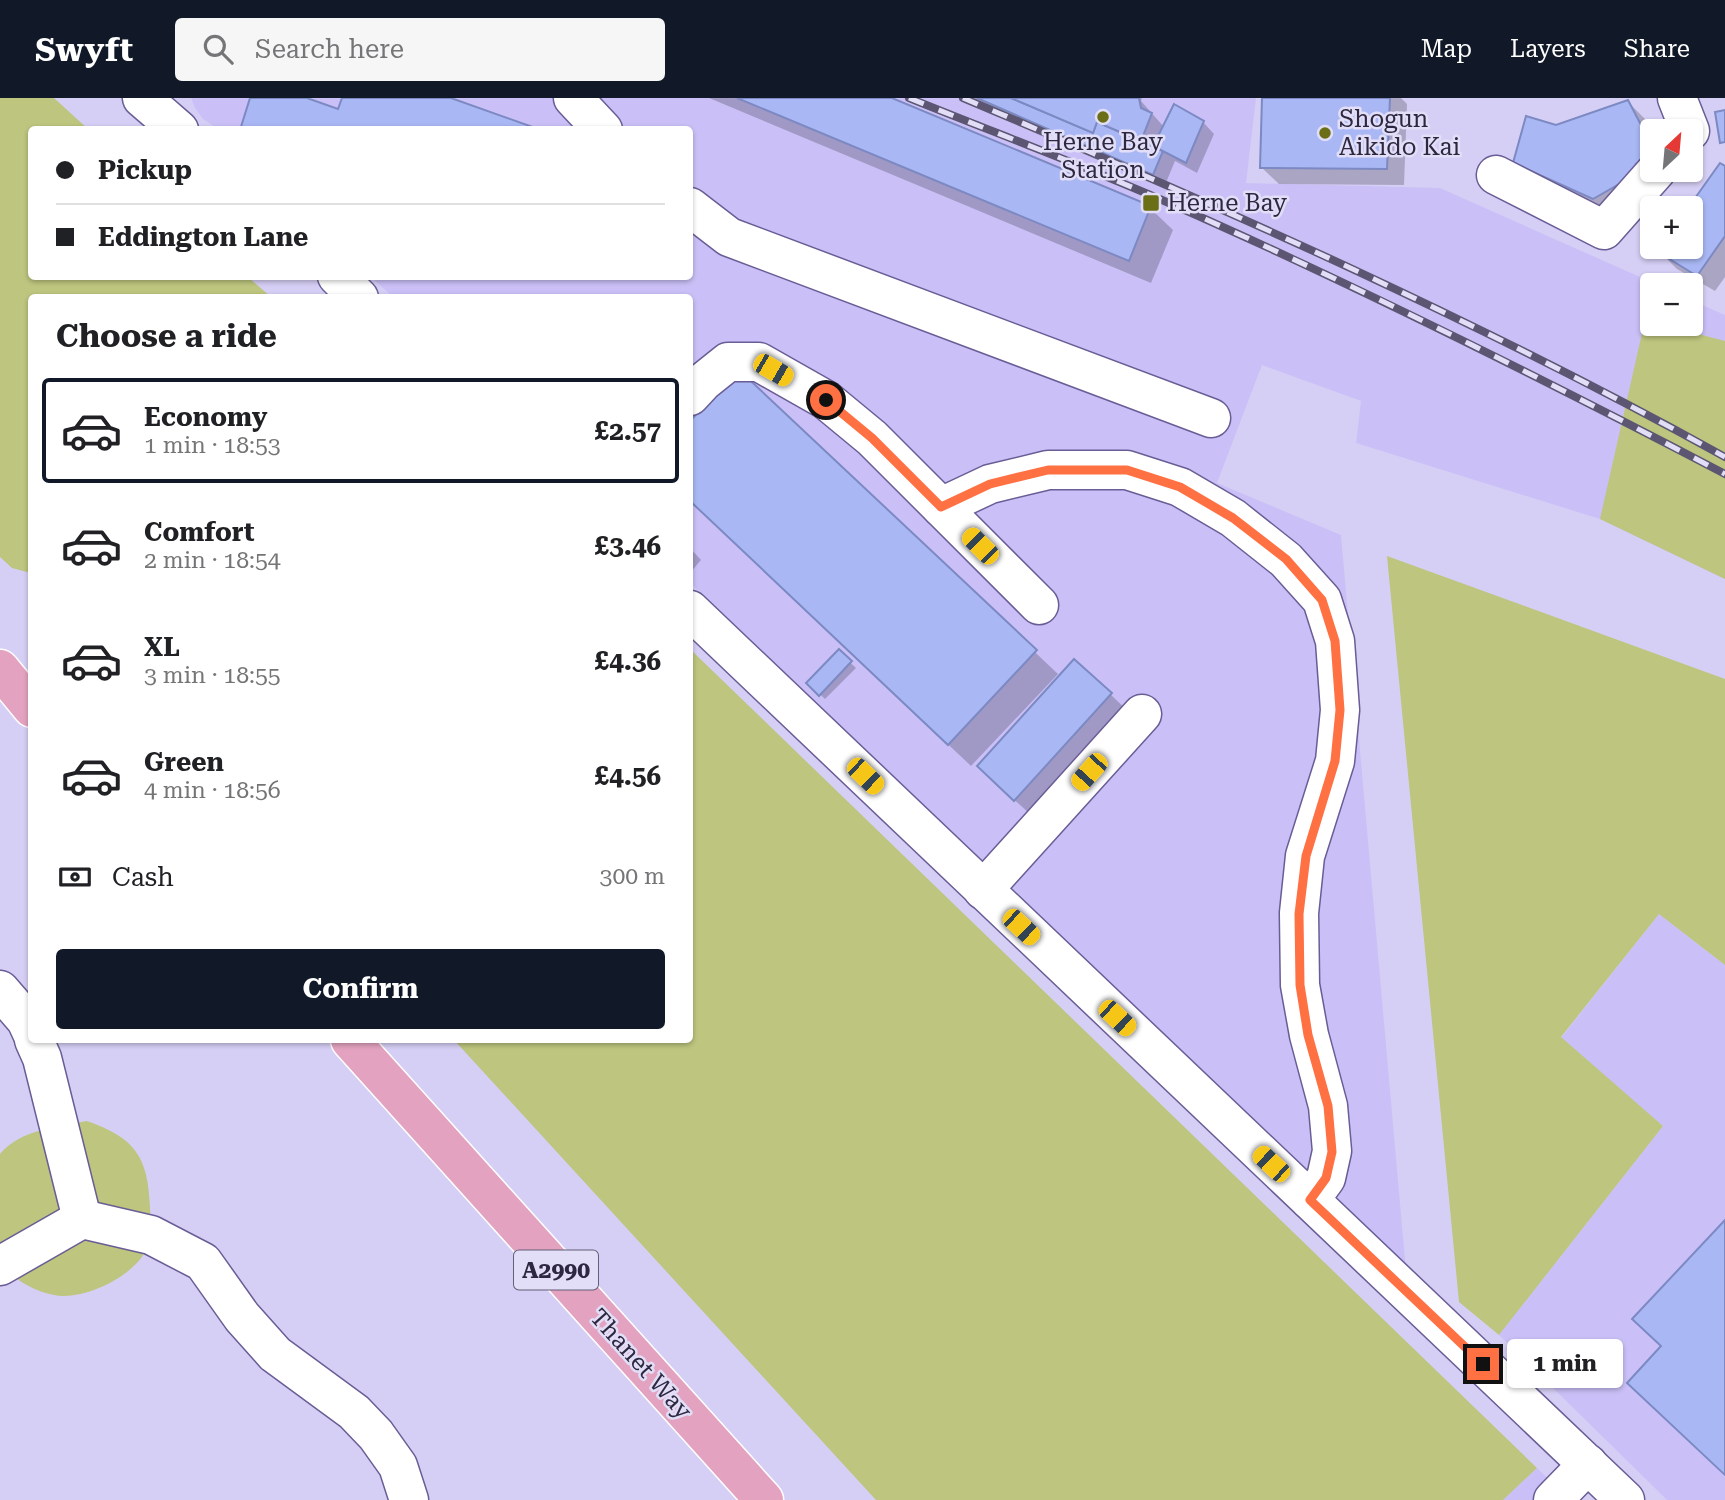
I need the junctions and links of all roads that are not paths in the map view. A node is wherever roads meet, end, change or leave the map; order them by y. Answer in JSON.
{"nodes":[{"id":1,"x":573,"y":98,"type":"edge"},
{"id":2,"x":1677,"y":98,"type":"edge"},
{"id":3,"x":149,"y":100,"type":"edge"},
{"id":4,"x":1685,"y":119,"type":"edge"},
{"id":5,"x":175,"y":126,"type":"edge"},
{"id":6,"x":599,"y":126,"type":"edge"},
{"id":7,"x":1496,"y":175,"type":"dead end"},
{"id":8,"x":1646,"y":182,"type":"edge"},
{"id":9,"x":693,"y":209,"type":"edge"},
{"id":10,"x":341,"y":280,"type":"edge"},
{"id":11,"x":355,"y":294,"type":"edge"},
{"id":12,"x":693,"y":393,"type":"edge"},
{"id":13,"x":1211,"y":418,"type":"dead end"},
{"id":14,"x":941,"y":507,"type":"junction"},
{"id":15,"x":1039,"y":605,"type":"dead end"},
{"id":16,"x":693,"y":613,"type":"edge"},
{"id":17,"x":0,"y":647,"type":"edge"},
{"id":18,"x":0,"y":669,"type":"edge"},
{"id":19,"x":28,"y":672,"type":"edge"},
{"id":20,"x":28,"y":703,"type":"edge"},
{"id":21,"x":1142,"y":714,"type":"dead end"},
{"id":22,"x":983,"y":890,"type":"junction"},
{"id":23,"x":0,"y":990,"type":"edge"},
{"id":24,"x":28,"y":1024,"type":"edge"},
{"id":25,"x":35,"y":1043,"type":"edge"},
{"id":26,"x":353,"y":1043,"type":"edge"},
{"id":27,"x":1310,"y":1200,"type":"junction"},
{"id":28,"x":82,"y":1219,"type":"junction"},
{"id":29,"x":0,"y":1266,"type":"edge"},
{"id":30,"x":1588,"y":1465,"type":"junction"},
{"id":31,"x":410,"y":1500,"type":"edge"},
{"id":32,"x":764,"y":1500,"type":"edge"},
{"id":33,"x":1553,"y":1500,"type":"edge"},
{"id":34,"x":1625,"y":1500,"type":"edge"}],
"edges":[{"from":1,"to":6,"type":"street"},
{"from":2,"to":4,"type":"street"},
{"from":3,"to":5,"type":"street"},
{"from":7,"to":8,"type":"street"},
{"from":9,"to":13,"type":"street"},
{"from":10,"to":11,"type":"street"},
{"from":12,"to":14,"type":"street"},
{"from":14,"to":15,"type":"street"},
{"from":14,"to":27,"type":"street"},
{"from":16,"to":22,"type":"street"},
{"from":17,"to":19,"type":"main road"},
{"from":18,"to":20,"type":"main road"},
{"from":21,"to":22,"type":"street"},
{"from":22,"to":27,"type":"street"},
{"from":23,"to":24,"type":"street"},
{"from":25,"to":28,"type":"street"},
{"from":26,"to":32,"type":"main road","name":"Thanet Way","number":"A2990"},
{"from":27,"to":30,"type":"street"},
{"from":28,"to":29,"type":"street"},
{"from":28,"to":31,"type":"street"},
{"from":30,"to":33,"type":"street"},
{"from":30,"to":34,"type":"street"}]}
